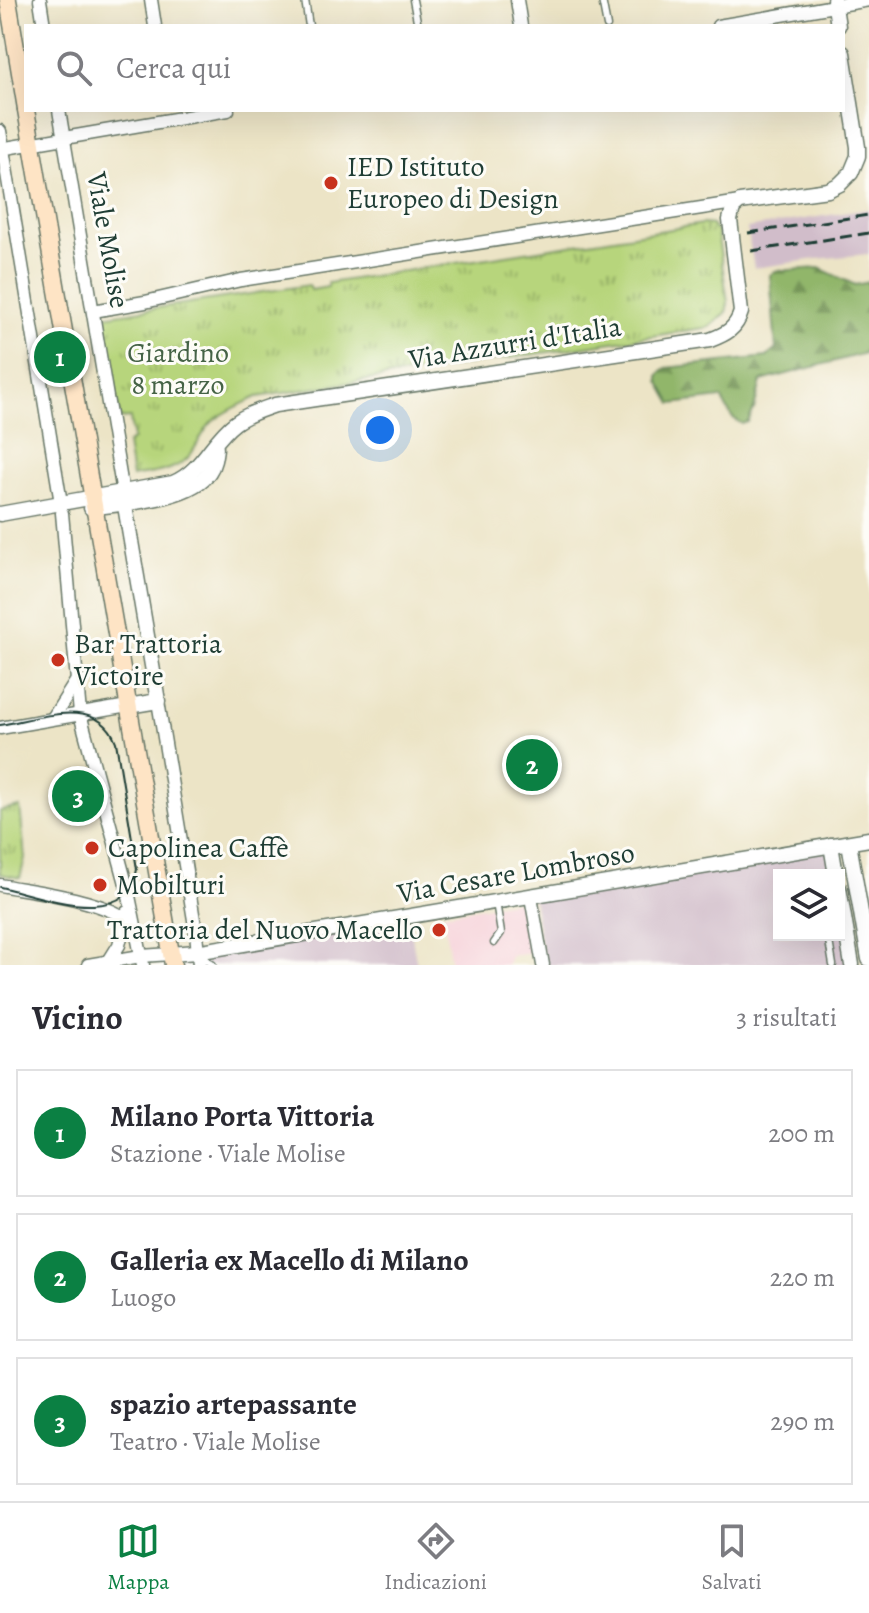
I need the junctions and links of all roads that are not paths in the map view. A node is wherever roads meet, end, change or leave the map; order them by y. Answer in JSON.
{"nodes":[{"id":1,"x":8,"y":0,"type":"edge"},
{"id":2,"x":40,"y":0,"type":"edge"},
{"id":3,"x":151,"y":0,"type":"edge"},
{"id":4,"x":305,"y":0,"type":"edge"},
{"id":5,"x":413,"y":0,"type":"edge"},
{"id":6,"x":517,"y":0,"type":"edge"},
{"id":7,"x":602,"y":0,"type":"edge"},
{"id":8,"x":869,"y":0,"type":"edge"},
{"id":9,"x":834,"y":3,"type":"edge"},
{"id":10,"x":44,"y":24,"type":"edge"},
{"id":11,"x":155,"y":24,"type":"edge"},
{"id":12,"x":309,"y":24,"type":"edge"},
{"id":13,"x":418,"y":24,"type":"edge"},
{"id":14,"x":521,"y":24,"type":"edge"},
{"id":15,"x":607,"y":24,"type":"edge"},
{"id":16,"x":728,"y":24,"type":"edge"},
{"id":17,"x":838,"y":24,"type":"edge"},
{"id":18,"x":845,"y":65,"type":"edge"},
{"id":19,"x":24,"y":98,"type":"edge"},
{"id":20,"x":26,"y":112,"type":"edge"},
{"id":21,"x":59,"y":112,"type":"edge"},
{"id":22,"x":204,"y":112,"type":"edge"},
{"id":23,"x":168,"y":115,"type":"edge"},
{"id":24,"x":0,"y":131,"type":"edge"},
{"id":25,"x":64,"y":138,"type":"junction"},
{"id":26,"x":32,"y":144,"type":"junction"},
{"id":27,"x":1,"y":149,"type":"edge"},
{"id":28,"x":764,"y":200,"type":"junction"},
{"id":29,"x":740,"y":202,"type":"junction"},
{"id":30,"x":732,"y":232,"type":"junction"},
{"id":31,"x":93,"y":311,"type":"junction"},
{"id":32,"x":124,"y":498,"type":"junction"},
{"id":33,"x":93,"y":503,"type":"junction"},
{"id":34,"x":62,"y":508,"type":"junction"},
{"id":35,"x":0,"y":514,"type":"edge"},
{"id":36,"x":0,"y":523,"type":"edge"},
{"id":37,"x":77,"y":680,"type":"junction"},
{"id":38,"x":158,"y":701,"type":"junction"},
{"id":39,"x":128,"y":706,"type":"junction"},
{"id":40,"x":80,"y":714,"type":"junction"},
{"id":41,"x":53,"y":718,"type":"junction"},
{"id":42,"x":0,"y":728,"type":"edge"},
{"id":43,"x":869,"y":839,"type":"edge"},
{"id":44,"x":849,"y":843,"type":"junction"},
{"id":45,"x":831,"y":845,"type":"junction"},
{"id":46,"x":835,"y":869,"type":"edge"},
{"id":47,"x":0,"y":885,"type":"edge"},
{"id":48,"x":128,"y":891,"type":"junction"},
{"id":49,"x":531,"y":897,"type":"junction"},
{"id":50,"x":496,"y":902,"type":"junction"},
{"id":51,"x":125,"y":919,"type":"junction"},
{"id":52,"x":845,"y":925,"type":"edge"},
{"id":53,"x":137,"y":930,"type":"junction"},
{"id":54,"x":829,"y":941,"type":"edge"},
{"id":55,"x":494,"y":943,"type":"dead end"},
{"id":56,"x":198,"y":959,"type":"edge"},
{"id":57,"x":869,"y":959,"type":"edge"},
{"id":58,"x":142,"y":960,"type":"edge"},
{"id":59,"x":172,"y":960,"type":"edge"},
{"id":60,"x":109,"y":961,"type":"junction"},
{"id":61,"x":88,"y":965,"type":"edge"},
{"id":62,"x":213,"y":965,"type":"edge"},
{"id":63,"x":543,"y":965,"type":"edge"},
{"id":64,"x":833,"y":965,"type":"edge"},
{"id":65,"x":852,"y":965,"type":"edge"}],
"edges":[{"from":1,"to":19,"type":"main road","name":"Viale Molise"},
{"from":2,"to":10,"type":"street"},
{"from":3,"to":11,"type":"street"},
{"from":4,"to":12,"type":"lane"},
{"from":5,"to":13,"type":"lane"},
{"from":6,"to":14,"type":"street"},
{"from":7,"to":15,"type":"lane"},
{"from":8,"to":9,"type":"street"},
{"from":9,"to":16,"type":"street"},
{"from":9,"to":17,"type":"street"},
{"from":18,"to":28,"type":"street"},
{"from":20,"to":26,"type":"main road","name":"Viale Molise"},
{"from":21,"to":25,"type":"street","name":"Viale Molise"},
{"from":22,"to":23,"type":"street"},
{"from":23,"to":25,"type":"street"},
{"from":24,"to":27,"type":"street"},
{"from":25,"to":26,"type":"street"},
{"from":25,"to":31,"type":"street","name":"Viale Molise"},
{"from":26,"to":27,"type":"street"},
{"from":26,"to":33,"type":"main road","name":"Viale Molise"},
{"from":27,"to":34,"type":"street"},
{"from":28,"to":29,"type":"street"},
{"from":28,"to":30,"type":"street"},
{"from":29,"to":30,"type":"street","name":"Via Azzurri d'Italia"},
{"from":29,"to":31,"type":"street"},
{"from":30,"to":32,"type":"street","name":"Via Azzurri d'Italia"},
{"from":31,"to":32,"type":"street","name":"Viale Molise"},
{"from":32,"to":33,"type":"street"},
{"from":32,"to":38,"type":"street","name":"Viale Molise"},
{"from":33,"to":34,"type":"street"},
{"from":33,"to":39,"type":"main road","name":"Viale Molise"},
{"from":34,"to":35,"type":"street"},
{"from":34,"to":36,"type":"street"},
{"from":34,"to":37,"type":"street"},
{"from":37,"to":40,"type":"street"},
{"from":37,"to":41,"type":"street"},
{"from":38,"to":39,"type":"street"},
{"from":38,"to":56,"type":"street","name":"Viale Molise"},
{"from":39,"to":40,"type":"street"},
{"from":39,"to":59,"type":"main road","name":"Viale Molise"},
{"from":40,"to":41,"type":"street"},
{"from":40,"to":48,"type":"street"},
{"from":41,"to":42,"type":"street"},
{"from":43,"to":44,"type":"street","name":"Via Cesare Lombroso"},
{"from":44,"to":45,"type":"street","name":"Via Cesare Lombroso"},
{"from":44,"to":57,"type":"street"},
{"from":45,"to":46,"type":"street"},
{"from":45,"to":49,"type":"street","name":"Via Cesare Lombroso"},
{"from":47,"to":51,"type":"street"},
{"from":48,"to":51,"type":"street"},
{"from":48,"to":53,"type":"street"},
{"from":49,"to":50,"type":"street","name":"Via Cesare Lombroso"},
{"from":49,"to":63,"type":"street"},
{"from":50,"to":55,"type":"lane"},
{"from":50,"to":56,"type":"street","name":"Via Cesare Lombroso"},
{"from":51,"to":53,"type":"street"},
{"from":51,"to":60,"type":"street"},
{"from":52,"to":65,"type":"street"},
{"from":53,"to":58,"type":"street"},
{"from":54,"to":64,"type":"lane"},
{"from":56,"to":59,"type":"street","name":"Via Cesare Lombroso"},
{"from":56,"to":62,"type":"lane"},
{"from":58,"to":59,"type":"street"},
{"from":58,"to":60,"type":"street"},
{"from":60,"to":61,"type":"street"}]}
